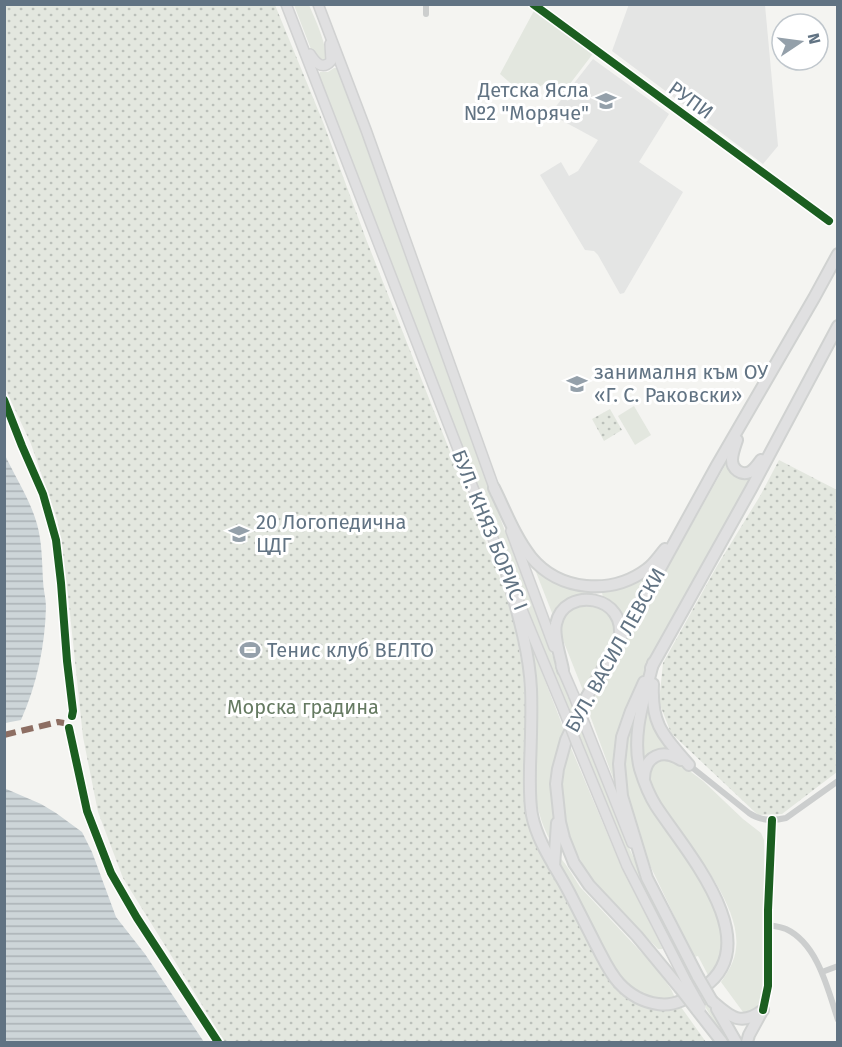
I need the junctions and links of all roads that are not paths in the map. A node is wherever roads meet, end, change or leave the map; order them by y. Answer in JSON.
{"nodes":[{"id":1,"x":286,"y":4,"type":"edge"},
{"id":2,"x":318,"y":4,"type":"edge"},
{"id":3,"x":426,"y":4,"type":"edge"},
{"id":4,"x":533,"y":4,"type":"edge"},
{"id":5,"x":426,"y":14,"type":"dead end"},
{"id":6,"x":330,"y":33,"type":"junction"},
{"id":7,"x":301,"y":42,"type":"junction"},
{"id":8,"x":829,"y":221,"type":"dead end"},
{"id":9,"x":837,"y":254,"type":"edge"},
{"id":10,"x":837,"y":273,"type":"edge"},
{"id":11,"x":814,"y":298,"type":"junction"},
{"id":12,"x":837,"y":326,"type":"edge"},
{"id":13,"x":744,"y":420,"type":"junction"},
{"id":14,"x":777,"y":439,"type":"junction"},
{"id":15,"x":494,"y":488,"type":"junction"},
{"id":16,"x":682,"y":527,"type":"junction"},
{"id":17,"x":507,"y":573,"type":"junction"},
{"id":18,"x":618,"y":642,"type":"junction"},
{"id":19,"x":662,"y":648,"type":"junction"},
{"id":20,"x":653,"y":663,"type":"junction"},
{"id":21,"x":563,"y":670,"type":"junction"},
{"id":22,"x":688,"y":765,"type":"junction"},
{"id":23,"x":837,"y":781,"type":"edge"},
{"id":24,"x":644,"y":782,"type":"junction"},
{"id":25,"x":557,"y":805,"type":"junction"},
{"id":26,"x":772,"y":820,"type":"junction"},
{"id":27,"x":554,"y":867,"type":"junction"},
{"id":28,"x":647,"y":878,"type":"junction"},
{"id":29,"x":768,"y":925,"type":"junction"},
{"id":30,"x":837,"y":966,"type":"edge"},
{"id":31,"x":822,"y":972,"type":"junction"},
{"id":32,"x":683,"y":986,"type":"junction"},
{"id":33,"x":712,"y":1001,"type":"junction"},
{"id":34,"x":763,"y":1010,"type":"junction"},
{"id":35,"x":837,"y":1020,"type":"edge"},
{"id":36,"x":719,"y":1038,"type":"edge"},
{"id":37,"x":736,"y":1042,"type":"edge"},
{"id":38,"x":747,"y":1042,"type":"edge"}],
"edges":[{"from":1,"to":7,"type":"main road","name":"БУЛ. КНЯЗ БОРИС I"},
{"from":2,"to":6,"type":"main road","name":"БУЛ. КНЯЗ БОРИС I"},
{"from":3,"to":5,"type":"street"},
{"from":4,"to":8,"type":"street","name":"РУПИ"},
{"from":6,"to":7,"type":"main road"},
{"from":6,"to":15,"type":"main road","name":"БУЛ. КНЯЗ БОРИС I"},
{"from":7,"to":17,"type":"main road","name":"БУЛ. КНЯЗ БОРИС I"},
{"from":9,"to":11,"type":"highway","name":"БУЛ. ВАСИЛ ЛЕВСКИ"},
{"from":10,"to":11,"type":"highway"},
{"from":11,"to":13,"type":"highway","name":"БУЛ. ВАСИЛ ЛЕВСКИ"},
{"from":12,"to":14,"type":"highway","name":"БУЛ. ВАСИЛ ЛЕВСКИ"},
{"from":13,"to":14,"type":"highway"},
{"from":13,"to":16,"type":"highway","name":"БУЛ. ВАСИЛ ЛЕВСКИ"},
{"from":14,"to":19,"type":"highway","name":"БУЛ. ВАСИЛ ЛЕВСКИ"},
{"from":15,"to":16,"type":"highway"},
{"from":15,"to":21,"type":"main road","name":"БУЛ. КНЯЗ БОРИС I"},
{"from":16,"to":18,"type":"highway","name":"БУЛ. ВАСИЛ ЛЕВСКИ"},
{"from":17,"to":27,"type":"highway"},
{"from":17,"to":32,"type":"main road","name":"БУЛ. КНЯЗ БОРИС I","bridge":true},
{"from":18,"to":21,"type":"highway"},
{"from":18,"to":25,"type":"highway","name":"БУЛ. ВАСИЛ ЛЕВСКИ"},
{"from":19,"to":20,"type":"highway","name":"БУЛ. ВАСИЛ ЛЕВСКИ"},
{"from":19,"to":22,"type":"highway"},
{"from":20,"to":24,"type":"highway"},
{"from":20,"to":28,"type":"highway","name":"БУЛ. ВАСИЛ ЛЕВСКИ"},
{"from":21,"to":28,"type":"main road","name":"БУЛ. КНЯЗ БОРИС I","bridge":true},
{"from":22,"to":24,"type":"highway"},
{"from":22,"to":26,"type":"street"},
{"from":23,"to":26,"type":"street"},
{"from":24,"to":27,"type":"highway"},
{"from":25,"to":27,"type":"highway"},
{"from":25,"to":32,"type":"highway","name":"БУЛ. ВАСИЛ ЛЕВСКИ"},
{"from":26,"to":29,"type":"street"},
{"from":28,"to":33,"type":"highway","name":"БУЛ. КНЯЗ БОРИС I","bridge":true},
{"from":29,"to":31,"type":"street"},
{"from":29,"to":34,"type":"street"},
{"from":30,"to":31,"type":"street"},
{"from":31,"to":35,"type":"street"},
{"from":32,"to":36,"type":"highway","name":"БУЛ. ВАСИЛ ЛЕВСКИ","bridge":true},
{"from":33,"to":34,"type":"highway"},
{"from":33,"to":37,"type":"highway","name":"БУЛ. КНЯЗ БОРИС I"},
{"from":34,"to":38,"type":"highway"}]}
